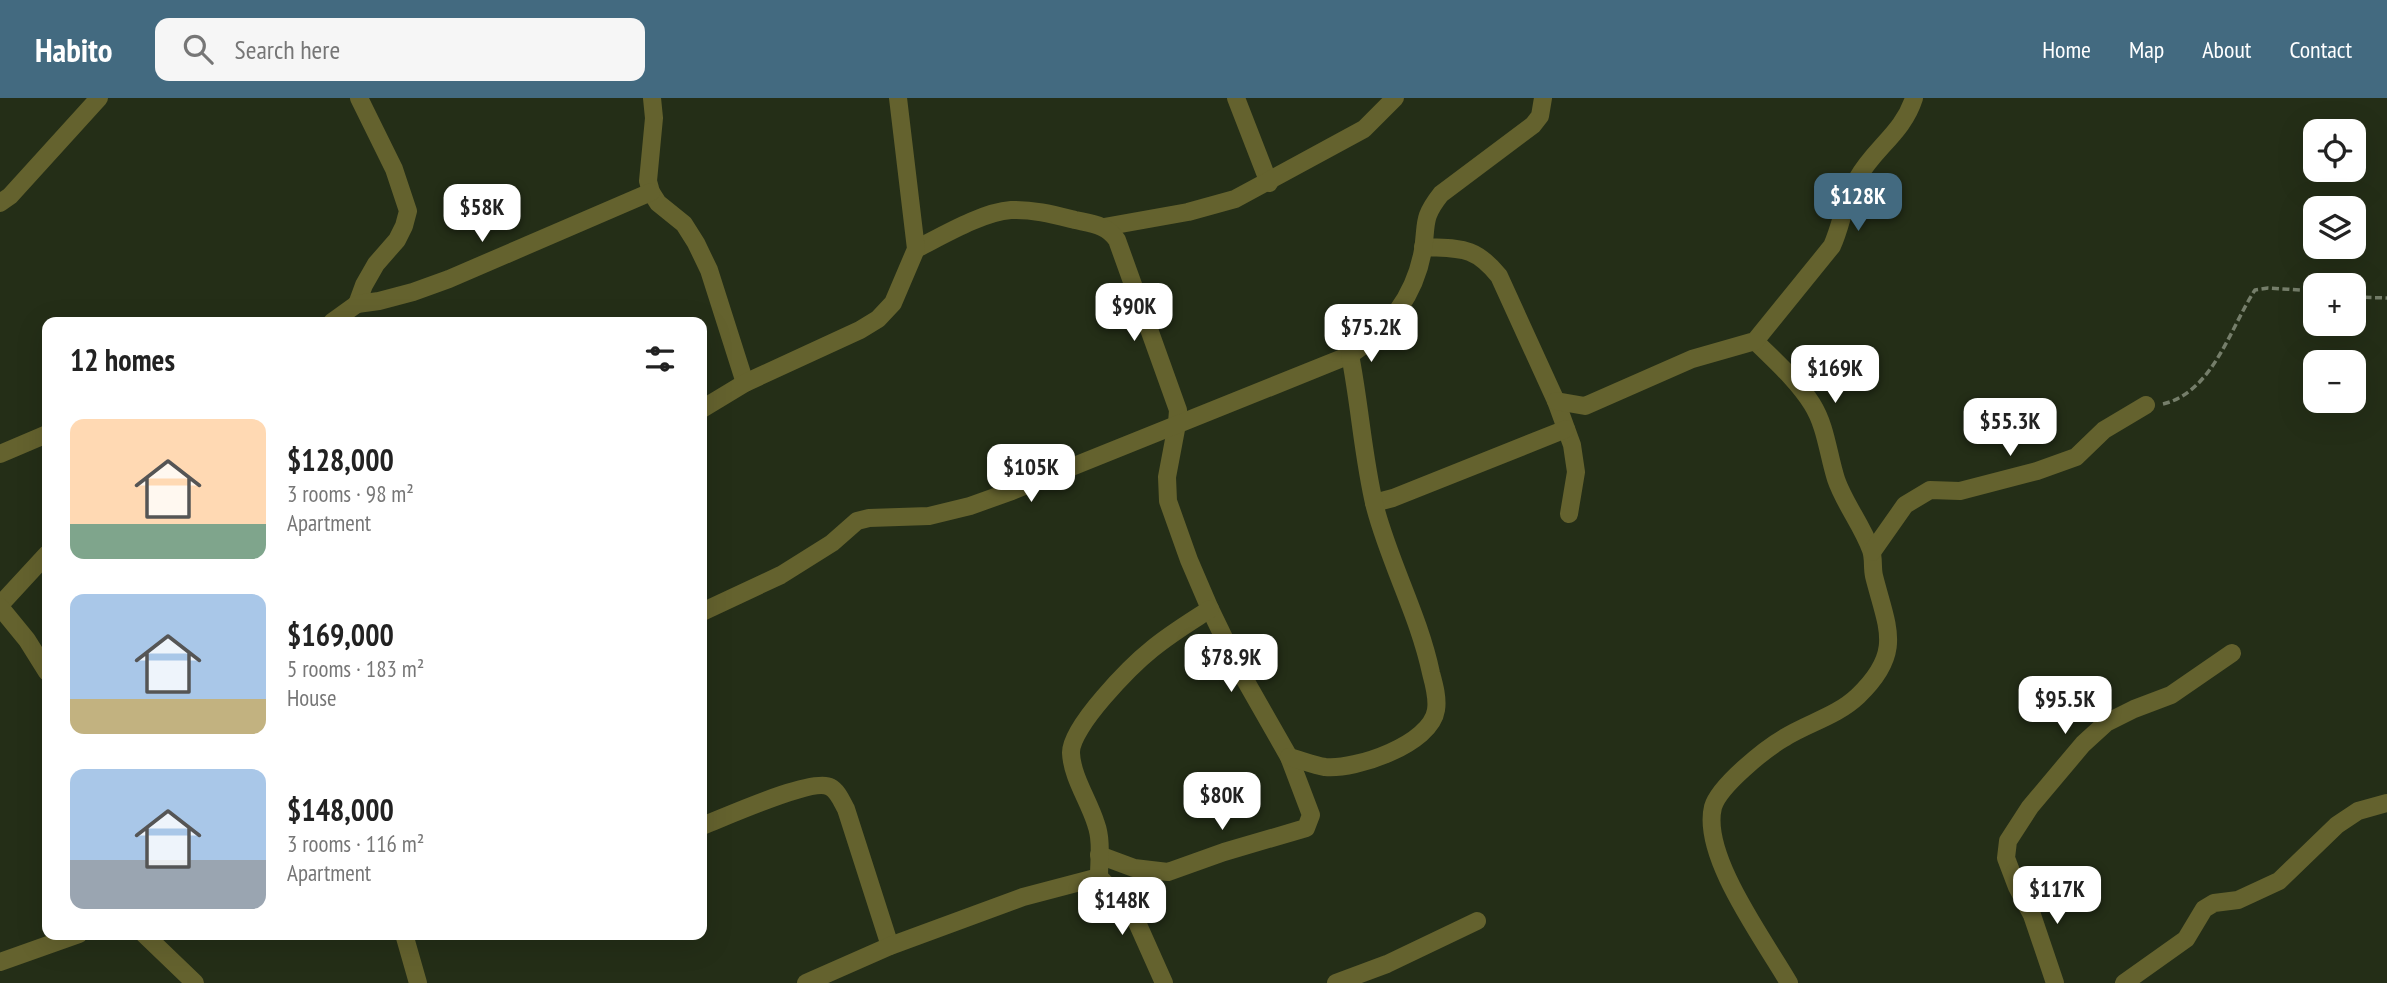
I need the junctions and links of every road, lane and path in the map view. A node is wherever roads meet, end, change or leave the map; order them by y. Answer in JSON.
{"nodes":[{"id":1,"x":99,"y":98,"type":"edge"},
{"id":2,"x":359,"y":98,"type":"edge"},
{"id":3,"x":652,"y":98,"type":"edge"},
{"id":4,"x":898,"y":98,"type":"edge"},
{"id":5,"x":1236,"y":98,"type":"edge"},
{"id":6,"x":1395,"y":98,"type":"edge"},
{"id":7,"x":1543,"y":98,"type":"edge"},
{"id":8,"x":1914,"y":98,"type":"edge"},
{"id":9,"x":1269,"y":183,"type":"junction"},
{"id":10,"x":651,"y":192,"type":"junction"},
{"id":11,"x":0,"y":204,"type":"edge"},
{"id":12,"x":1104,"y":227,"type":"junction"},
{"id":13,"x":1423,"y":247,"type":"junction"},
{"id":14,"x":916,"y":249,"type":"junction"},
{"id":15,"x":2303,"y":290,"type":"edge"},
{"id":16,"x":2366,"y":297,"type":"edge"},
{"id":17,"x":2387,"y":298,"type":"edge"},
{"id":18,"x":357,"y":304,"type":"junction"},
{"id":19,"x":339,"y":317,"type":"edge"},
{"id":20,"x":1755,"y":341,"type":"junction"},
{"id":21,"x":1350,"y":355,"type":"junction"},
{"id":22,"x":745,"y":383,"type":"junction"},
{"id":23,"x":1556,"y":401,"type":"junction"},
{"id":24,"x":2146,"y":405,"type":"joint"},
{"id":25,"x":707,"y":406,"type":"edge"},
{"id":26,"x":1177,"y":424,"type":"junction"},
{"id":27,"x":1566,"y":429,"type":"junction"},
{"id":28,"x":42,"y":436,"type":"edge"},
{"id":29,"x":0,"y":454,"type":"edge"},
{"id":30,"x":1374,"y":503,"type":"junction"},
{"id":31,"x":1569,"y":514,"type":"dead end"},
{"id":32,"x":1872,"y":552,"type":"junction"},
{"id":33,"x":42,"y":560,"type":"edge"},
{"id":34,"x":0,"y":606,"type":"edge"},
{"id":35,"x":707,"y":610,"type":"edge"},
{"id":36,"x":1210,"y":610,"type":"junction"},
{"id":37,"x":2232,"y":653,"type":"dead end"},
{"id":38,"x":42,"y":664,"type":"edge"},
{"id":39,"x":1289,"y":757,"type":"junction"},
{"id":40,"x":2387,"y":803,"type":"edge"},
{"id":41,"x":707,"y":824,"type":"edge"},
{"id":42,"x":1099,"y":855,"type":"junction"},
{"id":43,"x":1099,"y":877,"type":"junction"},
{"id":44,"x":1477,"y":921,"type":"dead end"},
{"id":45,"x":63,"y":940,"type":"edge"},
{"id":46,"x":150,"y":940,"type":"edge"},
{"id":47,"x":406,"y":940,"type":"edge"},
{"id":48,"x":890,"y":946,"type":"junction"},
{"id":49,"x":0,"y":962,"type":"edge"},
{"id":50,"x":195,"y":983,"type":"edge"},
{"id":51,"x":418,"y":983,"type":"edge"},
{"id":52,"x":806,"y":983,"type":"edge"},
{"id":53,"x":1164,"y":983,"type":"edge"},
{"id":54,"x":1335,"y":983,"type":"edge"},
{"id":55,"x":1789,"y":983,"type":"edge"},
{"id":56,"x":2055,"y":983,"type":"edge"},
{"id":57,"x":2124,"y":983,"type":"edge"}],
"edges":[{"from":1,"to":11,"type":"street"},
{"from":2,"to":18,"type":"street"},
{"from":3,"to":10,"type":"street"},
{"from":4,"to":14,"type":"street"},
{"from":5,"to":9,"type":"street"},
{"from":6,"to":9,"type":"street"},
{"from":7,"to":13,"type":"street"},
{"from":8,"to":20,"type":"street"},
{"from":9,"to":12,"type":"street"},
{"from":10,"to":18,"type":"street"},
{"from":10,"to":22,"type":"street"},
{"from":12,"to":14,"type":"street"},
{"from":12,"to":26,"type":"street"},
{"from":13,"to":21,"type":"street"},
{"from":13,"to":23,"type":"street"},
{"from":14,"to":22,"type":"street"},
{"from":15,"to":24,"type":"path"},
{"from":16,"to":17,"type":"path"},
{"from":18,"to":19,"type":"street"},
{"from":20,"to":23,"type":"street"},
{"from":20,"to":32,"type":"street"},
{"from":21,"to":26,"type":"street"},
{"from":21,"to":30,"type":"street"},
{"from":22,"to":25,"type":"street"},
{"from":23,"to":27,"type":"street"},
{"from":24,"to":32,"type":"street"},
{"from":26,"to":35,"type":"street"},
{"from":26,"to":36,"type":"street"},
{"from":27,"to":30,"type":"street"},
{"from":27,"to":31,"type":"street"},
{"from":28,"to":29,"type":"street"},
{"from":30,"to":39,"type":"street"},
{"from":32,"to":55,"type":"street"},
{"from":33,"to":34,"type":"street"},
{"from":34,"to":38,"type":"street"},
{"from":36,"to":39,"type":"street"},
{"from":36,"to":42,"type":"street"},
{"from":37,"to":56,"type":"street"},
{"from":39,"to":42,"type":"street"},
{"from":40,"to":57,"type":"street"},
{"from":41,"to":48,"type":"street"},
{"from":42,"to":43,"type":"street"},
{"from":43,"to":48,"type":"street"},
{"from":43,"to":53,"type":"street"},
{"from":44,"to":54,"type":"street"},
{"from":45,"to":49,"type":"street"},
{"from":46,"to":50,"type":"street"},
{"from":47,"to":51,"type":"street"},
{"from":48,"to":52,"type":"street"}]}
